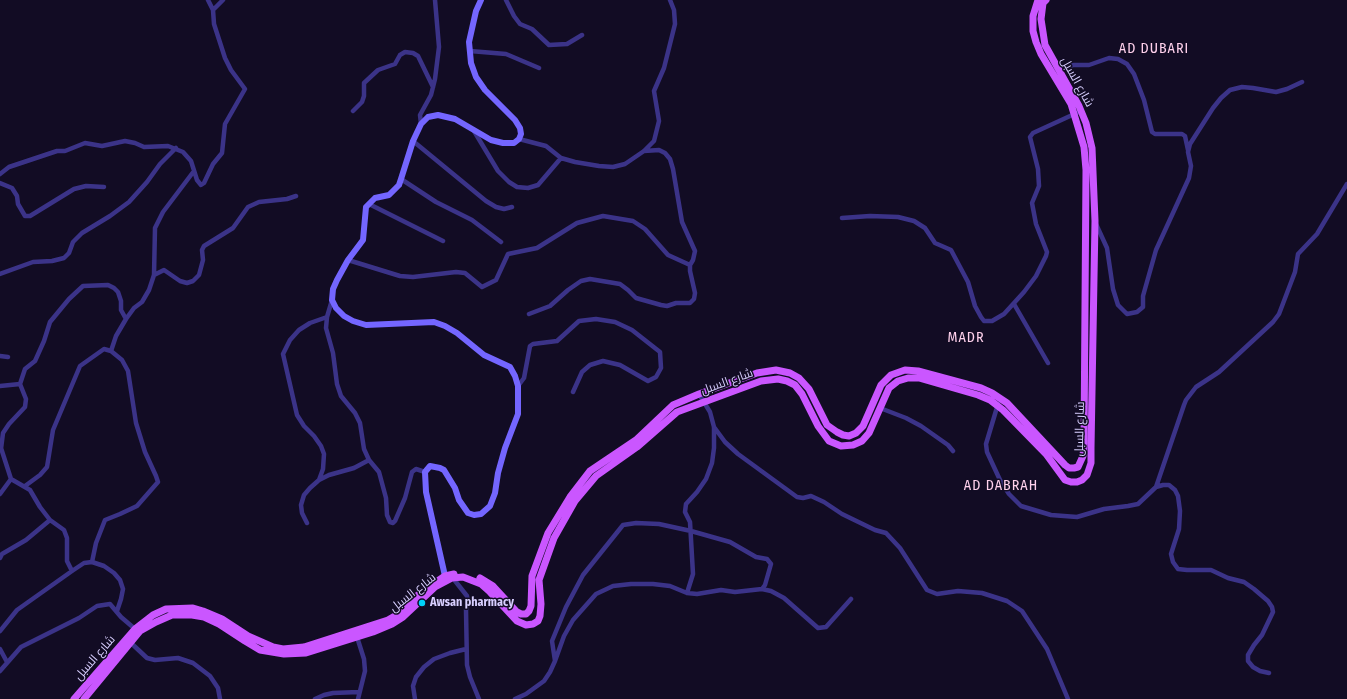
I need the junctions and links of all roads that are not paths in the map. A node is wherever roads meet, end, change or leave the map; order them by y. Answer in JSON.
{"nodes":[{"id":1,"x":208,"y":0,"type":"edge"},
{"id":2,"x":222,"y":0,"type":"edge"},
{"id":3,"x":435,"y":0,"type":"edge"},
{"id":4,"x":481,"y":0,"type":"edge"},
{"id":5,"x":506,"y":0,"type":"edge"},
{"id":6,"x":670,"y":0,"type":"edge"},
{"id":7,"x":1038,"y":0,"type":"edge"},
{"id":8,"x":1046,"y":0,"type":"edge"},
{"id":9,"x":214,"y":10,"type":"junction"},
{"id":10,"x":582,"y":35,"type":"dead end"},
{"id":11,"x":470,"y":51,"type":"junction"},
{"id":12,"x":540,"y":68,"type":"dead end"},
{"id":13,"x":1058,"y":70,"type":"junction"},
{"id":14,"x":1302,"y":82,"type":"dead end"},
{"id":15,"x":432,"y":87,"type":"junction"},
{"id":16,"x":353,"y":111,"type":"dead end"},
{"id":17,"x":1078,"y":112,"type":"junction"},
{"id":18,"x":420,"y":124,"type":"junction"},
{"id":19,"x":474,"y":130,"type":"junction"},
{"id":20,"x":519,"y":139,"type":"junction"},
{"id":21,"x":413,"y":141,"type":"junction"},
{"id":22,"x":176,"y":148,"type":"junction"},
{"id":23,"x":644,"y":151,"type":"junction"},
{"id":24,"x":1188,"y":152,"type":"junction"},
{"id":25,"x":561,"y":158,"type":"junction"},
{"id":26,"x":194,"y":171,"type":"junction"},
{"id":27,"x":0,"y":174,"type":"edge"},
{"id":28,"x":401,"y":179,"type":"junction"},
{"id":29,"x":0,"y":183,"type":"edge"},
{"id":30,"x":1347,"y":184,"type":"edge"},
{"id":31,"x":104,"y":187,"type":"dead end"},
{"id":32,"x":296,"y":196,"type":"dead end"},
{"id":33,"x":369,"y":204,"type":"junction"},
{"id":34,"x":512,"y":208,"type":"dead end"},
{"id":35,"x":842,"y":218,"type":"dead end"},
{"id":36,"x":1095,"y":221,"type":"junction"},
{"id":37,"x":443,"y":241,"type":"dead end"},
{"id":38,"x":501,"y":242,"type":"dead end"},
{"id":39,"x":348,"y":260,"type":"junction"},
{"id":40,"x":690,"y":265,"type":"junction"},
{"id":41,"x":0,"y":274,"type":"edge"},
{"id":42,"x":154,"y":275,"type":"junction"},
{"id":43,"x":332,"y":300,"type":"junction"},
{"id":44,"x":1014,"y":304,"type":"junction"},
{"id":45,"x":529,"y":314,"type":"dead end"},
{"id":46,"x":327,"y":317,"type":"junction"},
{"id":47,"x":126,"y":319,"type":"junction"},
{"id":48,"x":111,"y":351,"type":"junction"},
{"id":49,"x":0,"y":356,"type":"edge"},
{"id":50,"x":8,"y":357,"type":"dead end"},
{"id":51,"x":1048,"y":363,"type":"dead end"},
{"id":52,"x":20,"y":384,"type":"junction"},
{"id":53,"x":0,"y":386,"type":"edge"},
{"id":54,"x":518,"y":386,"type":"junction"},
{"id":55,"x":573,"y":392,"type":"dead end"},
{"id":56,"x":699,"y":394,"type":"junction"},
{"id":57,"x":704,"y":401,"type":"junction"},
{"id":58,"x":999,"y":403,"type":"junction"},
{"id":59,"x":880,"y":408,"type":"junction"},
{"id":60,"x":714,"y":427,"type":"junction"},
{"id":61,"x":1,"y":448,"type":"edge"},
{"id":62,"x":953,"y":451,"type":"dead end"},
{"id":63,"x":369,"y":460,"type":"junction"},
{"id":64,"x":425,"y":472,"type":"junction"},
{"id":65,"x":11,"y":479,"type":"junction"},
{"id":66,"x":319,"y":480,"type":"junction"},
{"id":67,"x":25,"y":486,"type":"junction"},
{"id":68,"x":1156,"y":487,"type":"junction"},
{"id":69,"x":0,"y":494,"type":"edge"},
{"id":70,"x":50,"y":520,"type":"junction"},
{"id":71,"x":307,"y":523,"type":"dead end"},
{"id":72,"x":691,"y":531,"type":"junction"},
{"id":73,"x":0,"y":558,"type":"edge"},
{"id":74,"x":92,"y":562,"type":"junction"},
{"id":75,"x":72,"y":571,"type":"junction"},
{"id":76,"x":450,"y":576,"type":"junction"},
{"id":77,"x":762,"y":589,"type":"junction"},
{"id":78,"x":687,"y":593,"type":"junction"},
{"id":79,"x":851,"y":599,"type":"dead end"},
{"id":80,"x":117,"y":611,"type":"junction"},
{"id":81,"x":134,"y":629,"type":"junction"},
{"id":82,"x":0,"y":631,"type":"edge"},
{"id":83,"x":357,"y":637,"type":"junction"},
{"id":84,"x":131,"y":643,"type":"junction"},
{"id":85,"x":0,"y":649,"type":"edge"},
{"id":86,"x":466,"y":649,"type":"junction"},
{"id":87,"x":555,"y":661,"type":"junction"},
{"id":88,"x":7,"y":662,"type":"junction"},
{"id":89,"x":0,"y":671,"type":"edge"},
{"id":90,"x":1269,"y":673,"type":"dead end"},
{"id":91,"x":359,"y":692,"type":"junction"},
{"id":92,"x":74,"y":699,"type":"edge"},
{"id":93,"x":84,"y":699,"type":"edge"},
{"id":94,"x":220,"y":699,"type":"edge"},
{"id":95,"x":316,"y":699,"type":"edge"},
{"id":96,"x":358,"y":699,"type":"edge"},
{"id":97,"x":415,"y":699,"type":"edge"},
{"id":98,"x":479,"y":699,"type":"edge"},
{"id":99,"x":515,"y":699,"type":"edge"},
{"id":100,"x":1068,"y":699,"type":"edge"}],
"edges":[{"from":1,"to":9,"type":"street"},
{"from":2,"to":9,"type":"street"},
{"from":3,"to":15,"type":"street"},
{"from":4,"to":11,"type":"street"},
{"from":5,"to":10,"type":"street"},
{"from":6,"to":23,"type":"street"},
{"from":7,"to":17,"type":"main road","name":"شارع السبل"},
{"from":8,"to":13,"type":"main road","name":"شارع السبل"},
{"from":9,"to":26,"type":"street"},
{"from":11,"to":12,"type":"street"},
{"from":11,"to":20,"type":"street"},
{"from":13,"to":17,"type":"main road","name":"شارع السبل"},
{"from":13,"to":24,"type":"street"},
{"from":14,"to":24,"type":"street"},
{"from":15,"to":16,"type":"street"},
{"from":15,"to":18,"type":"street"},
{"from":17,"to":36,"type":"main road","name":"شارع السبل"},
{"from":17,"to":44,"type":"street"},
{"from":17,"to":58,"type":"main road","name":"شارع السبل"},
{"from":18,"to":19,"type":"street"},
{"from":18,"to":21,"type":"street"},
{"from":19,"to":20,"type":"street"},
{"from":19,"to":25,"type":"street"},
{"from":20,"to":25,"type":"street"},
{"from":21,"to":28,"type":"street"},
{"from":21,"to":34,"type":"street"},
{"from":22,"to":26,"type":"street"},
{"from":22,"to":27,"type":"street"},
{"from":22,"to":41,"type":"street"},
{"from":23,"to":25,"type":"street"},
{"from":23,"to":40,"type":"street"},
{"from":24,"to":36,"type":"street"},
{"from":26,"to":42,"type":"street"},
{"from":28,"to":33,"type":"street"},
{"from":28,"to":38,"type":"street"},
{"from":29,"to":31,"type":"street"},
{"from":30,"to":68,"type":"street"},
{"from":32,"to":42,"type":"street"},
{"from":33,"to":37,"type":"street"},
{"from":33,"to":39,"type":"street"},
{"from":35,"to":44,"type":"street"},
{"from":36,"to":58,"type":"main road","name":"شارع السبل"},
{"from":39,"to":40,"type":"street"},
{"from":39,"to":43,"type":"street"},
{"from":40,"to":45,"type":"street"},
{"from":42,"to":47,"type":"street"},
{"from":43,"to":46,"type":"street"},
{"from":43,"to":54,"type":"street"},
{"from":44,"to":51,"type":"street"},
{"from":46,"to":63,"type":"street"},
{"from":46,"to":66,"type":"street"},
{"from":47,"to":48,"type":"street"},
{"from":47,"to":52,"type":"street"},
{"from":48,"to":67,"type":"street"},
{"from":48,"to":74,"type":"street"},
{"from":49,"to":50,"type":"street"},
{"from":52,"to":53,"type":"street"},
{"from":52,"to":61,"type":"street"},
{"from":54,"to":55,"type":"street"},
{"from":54,"to":64,"type":"street"},
{"from":56,"to":57,"type":"street"},
{"from":56,"to":58,"type":"main road","name":"شارع السبل"},
{"from":56,"to":76,"type":"main road","name":"شارع السبل"},
{"from":57,"to":59,"type":"main road","name":"شارع السبل"},
{"from":57,"to":60,"type":"street"},
{"from":57,"to":76,"type":"main road","name":"شارع السبل"},
{"from":58,"to":59,"type":"main road","name":"شارع السبل"},
{"from":58,"to":68,"type":"street"},
{"from":59,"to":62,"type":"street"},
{"from":60,"to":72,"type":"street"},
{"from":60,"to":100,"type":"street"},
{"from":61,"to":65,"type":"street"},
{"from":63,"to":64,"type":"street"},
{"from":63,"to":66,"type":"street"},
{"from":64,"to":76,"type":"street"},
{"from":65,"to":67,"type":"street"},
{"from":65,"to":69,"type":"street"},
{"from":66,"to":71,"type":"street"},
{"from":67,"to":70,"type":"street"},
{"from":68,"to":90,"type":"street"},
{"from":70,"to":73,"type":"street"},
{"from":70,"to":75,"type":"street"},
{"from":72,"to":77,"type":"street"},
{"from":72,"to":78,"type":"street"},
{"from":72,"to":87,"type":"street"},
{"from":74,"to":75,"type":"street"},
{"from":74,"to":80,"type":"street"},
{"from":75,"to":82,"type":"street"},
{"from":76,"to":81,"type":"main road","name":"شارع السبل"},
{"from":76,"to":83,"type":"main road","name":"شارع السبل"},
{"from":76,"to":86,"type":"street"},
{"from":77,"to":78,"type":"street"},
{"from":77,"to":79,"type":"street"},
{"from":78,"to":87,"type":"street"},
{"from":80,"to":81,"type":"street"},
{"from":80,"to":88,"type":"street"},
{"from":81,"to":92,"type":"main road","name":"شارع السبل"},
{"from":83,"to":84,"type":"main road","name":"شارع السبل"},
{"from":83,"to":91,"type":"street"},
{"from":84,"to":93,"type":"main road","name":"شارع السبل"},
{"from":84,"to":94,"type":"street"},
{"from":85,"to":88,"type":"street"},
{"from":86,"to":97,"type":"street"},
{"from":86,"to":98,"type":"street"},
{"from":87,"to":99,"type":"street"},
{"from":88,"to":89,"type":"street"},
{"from":91,"to":95,"type":"street"},
{"from":91,"to":96,"type":"street"}]}
